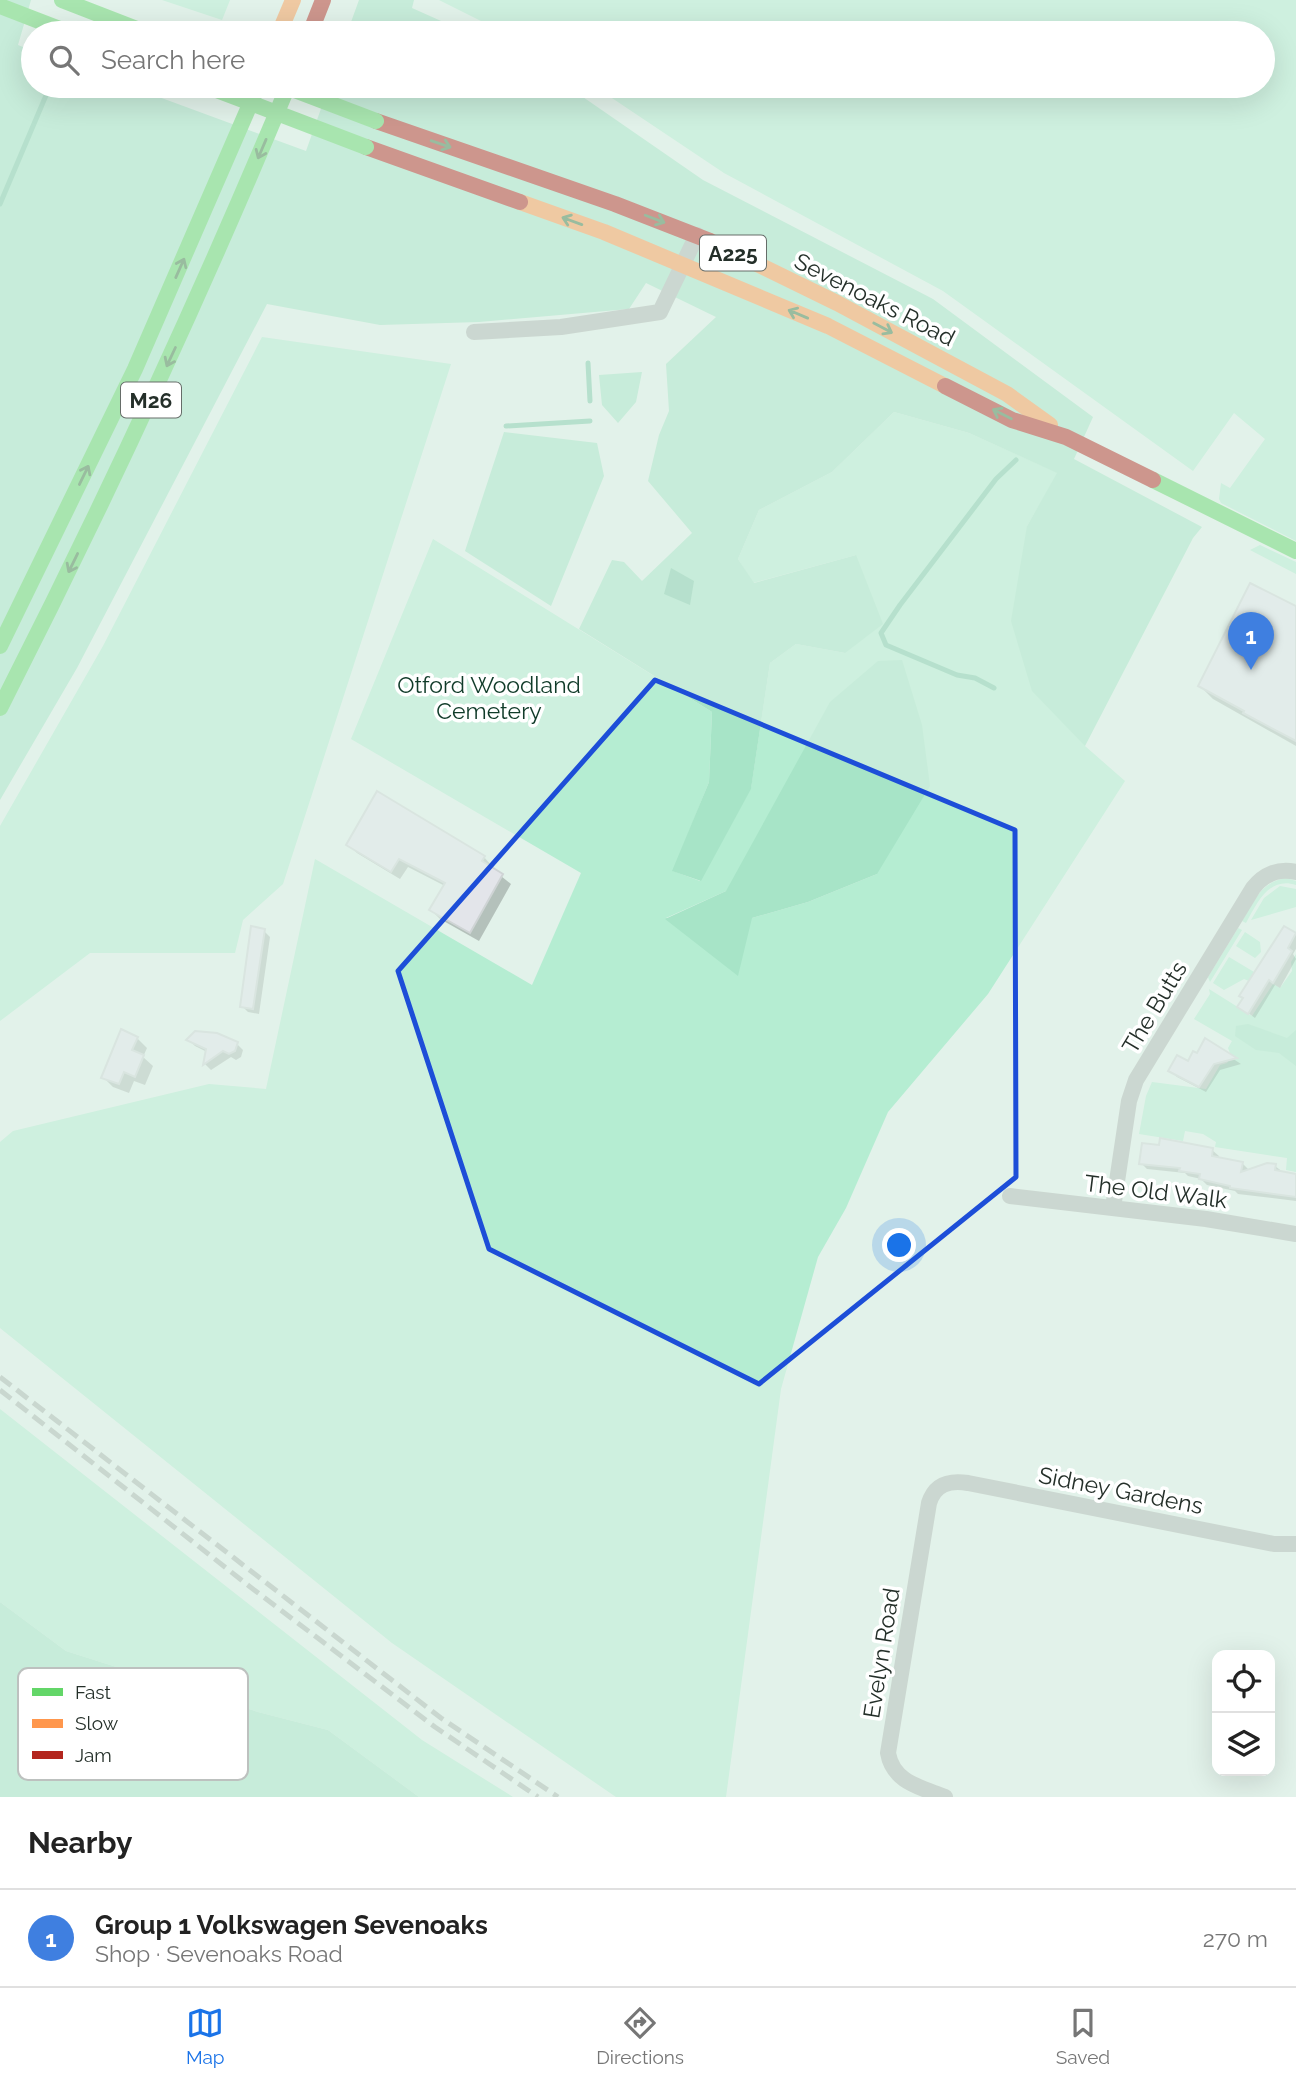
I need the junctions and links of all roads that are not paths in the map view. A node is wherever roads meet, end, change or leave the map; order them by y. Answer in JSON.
{"nodes":[{"id":1,"x":62,"y":0,"type":"edge"},
{"id":2,"x":293,"y":0,"type":"edge"},
{"id":3,"x":323,"y":0,"type":"edge"},
{"id":4,"x":0,"y":6,"type":"edge"},
{"id":5,"x":39,"y":21,"type":"edge"},
{"id":6,"x":117,"y":21,"type":"edge"},
{"id":7,"x":284,"y":21,"type":"edge"},
{"id":8,"x":315,"y":21,"type":"edge"},
{"id":9,"x":237,"y":98,"type":"edge"},
{"id":10,"x":253,"y":98,"type":"edge"},
{"id":11,"x":281,"y":98,"type":"edge"},
{"id":12,"x":317,"y":98,"type":"edge"},
{"id":13,"x":697,"y":235,"type":"junction"},
{"id":14,"x":681,"y":264,"type":"junction"},
{"id":15,"x":474,"y":332,"type":"dead end"},
{"id":16,"x":1066,"y":437,"type":"junction"},
{"id":17,"x":1296,"y":551,"type":"edge"},
{"id":18,"x":0,"y":646,"type":"edge"},
{"id":19,"x":0,"y":708,"type":"edge"},
{"id":20,"x":1296,"y":872,"type":"edge"},
{"id":21,"x":1010,"y":1196,"type":"dead end"},
{"id":22,"x":1113,"y":1208,"type":"junction"},
{"id":23,"x":1296,"y":1234,"type":"edge"},
{"id":24,"x":939,"y":1487,"type":"joint"},
{"id":25,"x":1296,"y":1545,"type":"edge"},
{"id":26,"x":945,"y":1797,"type":"edge"}],
"edges":[{"from":1,"to":6,"type":"main road"},
{"from":2,"to":7,"type":"main road"},
{"from":3,"to":8,"type":"main road"},
{"from":4,"to":5,"type":"main road"},
{"from":14,"to":9,"type":"main road","name":"Sevenoaks Road","number":"A225","one_way":true,"bridge":true},
{"from":18,"to":10,"type":"main road","number":"M26","one_way":true},
{"from":11,"to":19,"type":"main road","number":"M26","one_way":true},
{"from":12,"to":13,"type":"main road","name":"Sevenoaks Road","number":"A225","one_way":true,"bridge":true},
{"from":13,"to":14,"type":"street"},
{"from":13,"to":16,"type":"main road","name":"Sevenoaks Road","number":"A225","one_way":true},
{"from":14,"to":15,"type":"street"},
{"from":16,"to":14,"type":"main road","name":"Sevenoaks Road","number":"A225","one_way":true},
{"from":16,"to":17,"type":"main road","name":"Sevenoaks Road","number":"A225"},
{"from":20,"to":22,"type":"street","name":"The Butts"},
{"from":21,"to":22,"type":"street","name":"The Old Walk"},
{"from":22,"to":23,"type":"street","name":"The Old Walk"},
{"from":24,"to":25,"type":"street","name":"Sidney Gardens"},
{"from":24,"to":26,"type":"street","name":"Evelyn Road"}]}
